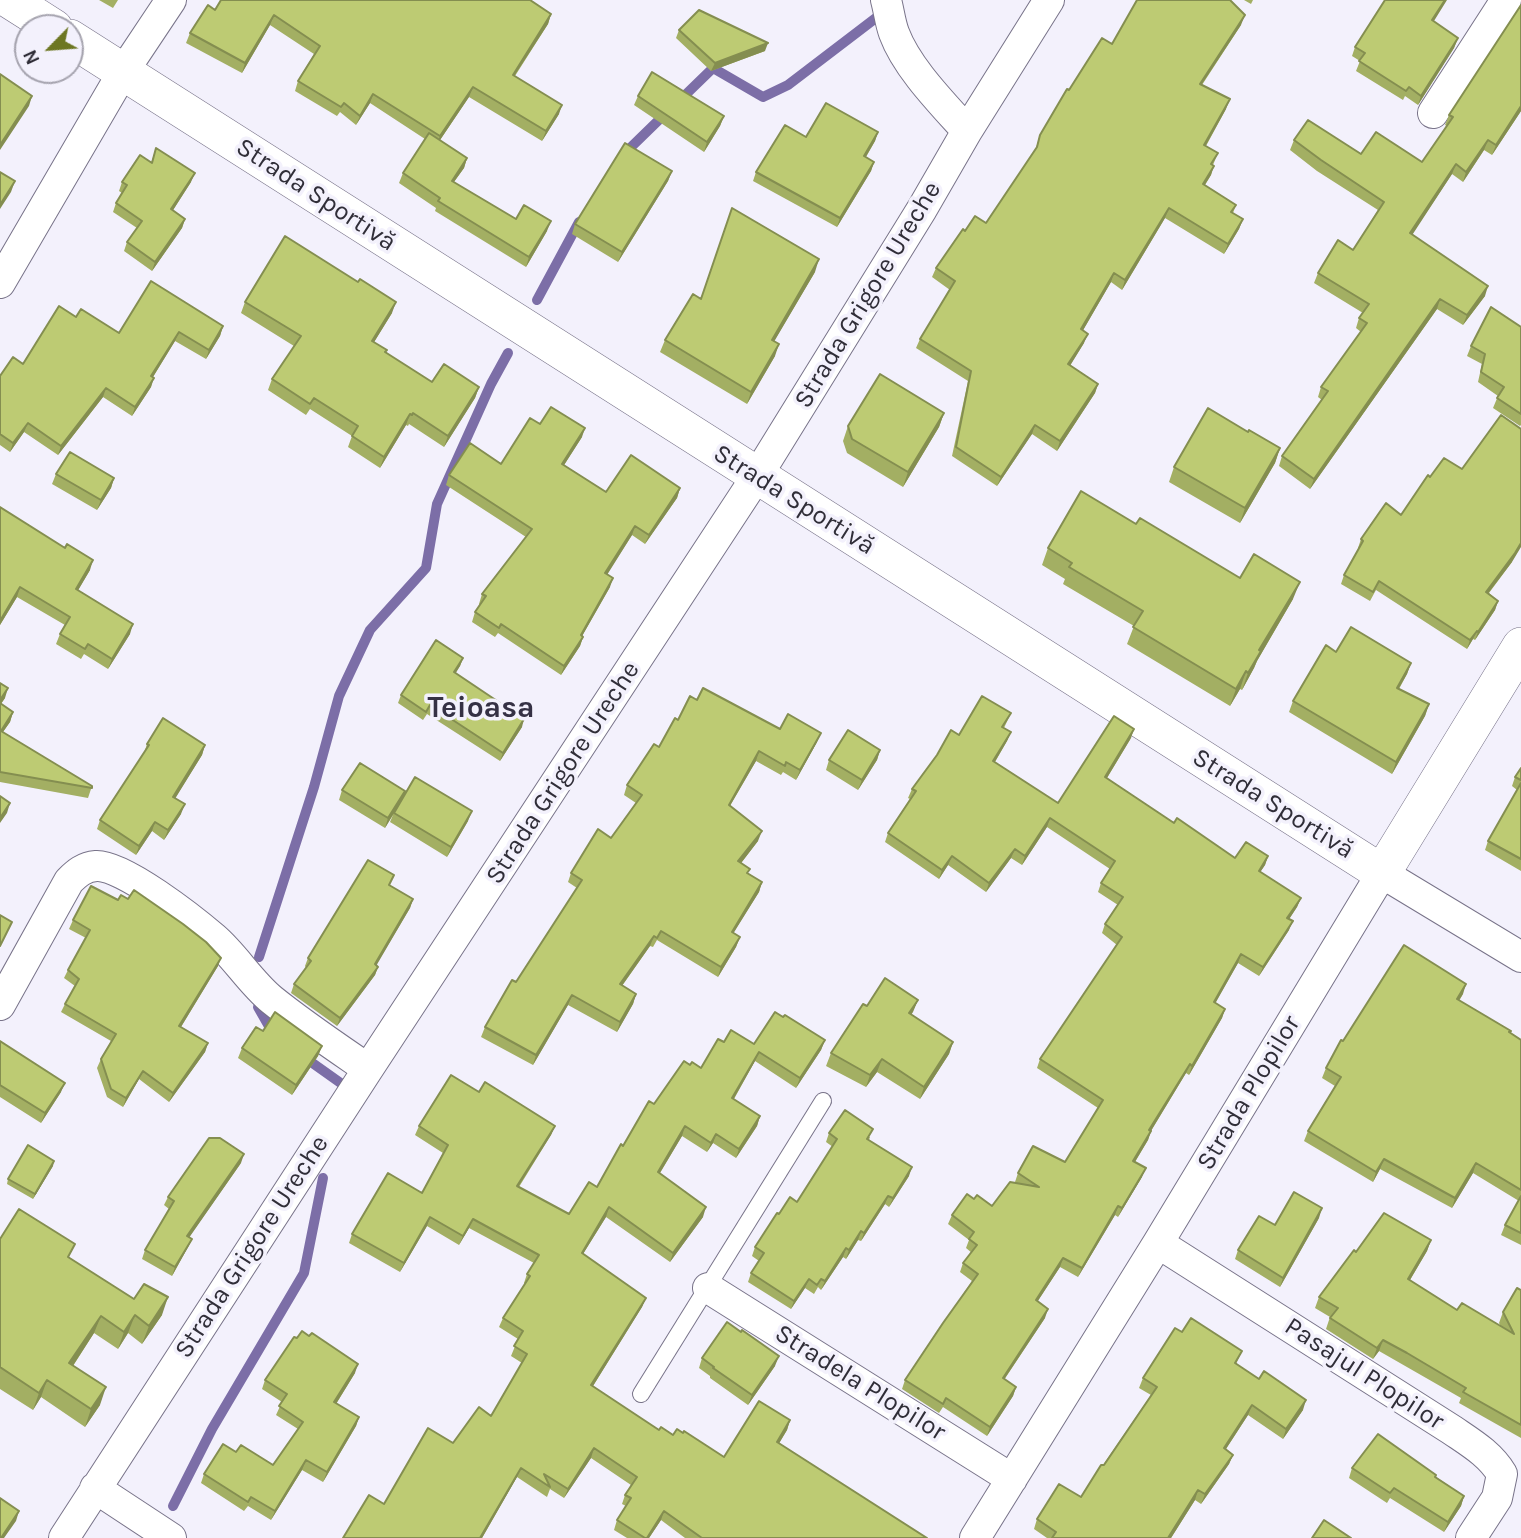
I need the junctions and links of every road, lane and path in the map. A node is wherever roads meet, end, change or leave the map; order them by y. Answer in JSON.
{"nodes":[{"id":1,"x":10,"y":0,"type":"edge"},
{"id":2,"x":171,"y":0,"type":"edge"},
{"id":3,"x":886,"y":0,"type":"edge"},
{"id":4,"x":1049,"y":0,"type":"edge"},
{"id":5,"x":1506,"y":0,"type":"edge"},
{"id":6,"x":32,"y":14,"type":"edge"},
{"id":7,"x":84,"y":47,"type":"edge"},
{"id":8,"x":123,"y":72,"type":"junction"},
{"id":9,"x":1433,"y":113,"type":"dead end"},
{"id":10,"x":967,"y":131,"type":"junction"},
{"id":11,"x":0,"y":284,"type":"edge"},
{"id":12,"x":757,"y":476,"type":"junction"},
{"id":13,"x":1521,"y":646,"type":"edge"},
{"id":14,"x":1382,"y":873,"type":"junction"},
{"id":15,"x":1521,"y":957,"type":"edge"},
{"id":16,"x":0,"y":1005,"type":"edge"},
{"id":17,"x":368,"y":1069,"type":"junction"},
{"id":18,"x":823,"y":1101,"type":"dead end"},
{"id":19,"x":1158,"y":1243,"type":"junction"},
{"id":20,"x":708,"y":1288,"type":"junction"},
{"id":21,"x":641,"y":1394,"type":"dead end"},
{"id":22,"x":1012,"y":1479,"type":"junction"},
{"id":23,"x":95,"y":1488,"type":"junction"},
{"id":24,"x":64,"y":1538,"type":"edge"},
{"id":25,"x":171,"y":1538,"type":"edge"},
{"id":26,"x":975,"y":1538,"type":"edge"},
{"id":27,"x":1472,"y":1538,"type":"edge"}],
"edges":[{"from":1,"to":6,"type":"street"},
{"from":2,"to":8,"type":"street"},
{"from":3,"to":10,"type":"street"},
{"from":4,"to":10,"type":"street","name":"Strada Grigore Ureche"},
{"from":5,"to":9,"type":"street"},
{"from":7,"to":8,"type":"street","name":"Strada Sportivă"},
{"from":8,"to":11,"type":"street"},
{"from":8,"to":12,"type":"street","name":"Strada Sportivă"},
{"from":10,"to":12,"type":"street","name":"Strada Grigore Ureche"},
{"from":12,"to":14,"type":"street","name":"Strada Sportivă"},
{"from":12,"to":17,"type":"street","name":"Strada Grigore Ureche"},
{"from":13,"to":14,"type":"street","name":"Strada Plopilor"},
{"from":14,"to":15,"type":"street","name":"Strada Sportivă"},
{"from":14,"to":19,"type":"street","name":"Strada Plopilor"},
{"from":16,"to":17,"type":"street"},
{"from":17,"to":23,"type":"street","name":"Strada Grigore Ureche"},
{"from":18,"to":20,"type":"lane"},
{"from":19,"to":22,"type":"street","name":"Strada Plopilor"},
{"from":19,"to":27,"type":"street","name":"Pasajul Plopilor"},
{"from":20,"to":21,"type":"lane"},
{"from":20,"to":22,"type":"street","name":"Stradela Plopilor"},
{"from":22,"to":26,"type":"street","name":"Strada Plopilor"},
{"from":23,"to":24,"type":"street","name":"Strada Grigore Ureche"},
{"from":23,"to":25,"type":"street"}]}
